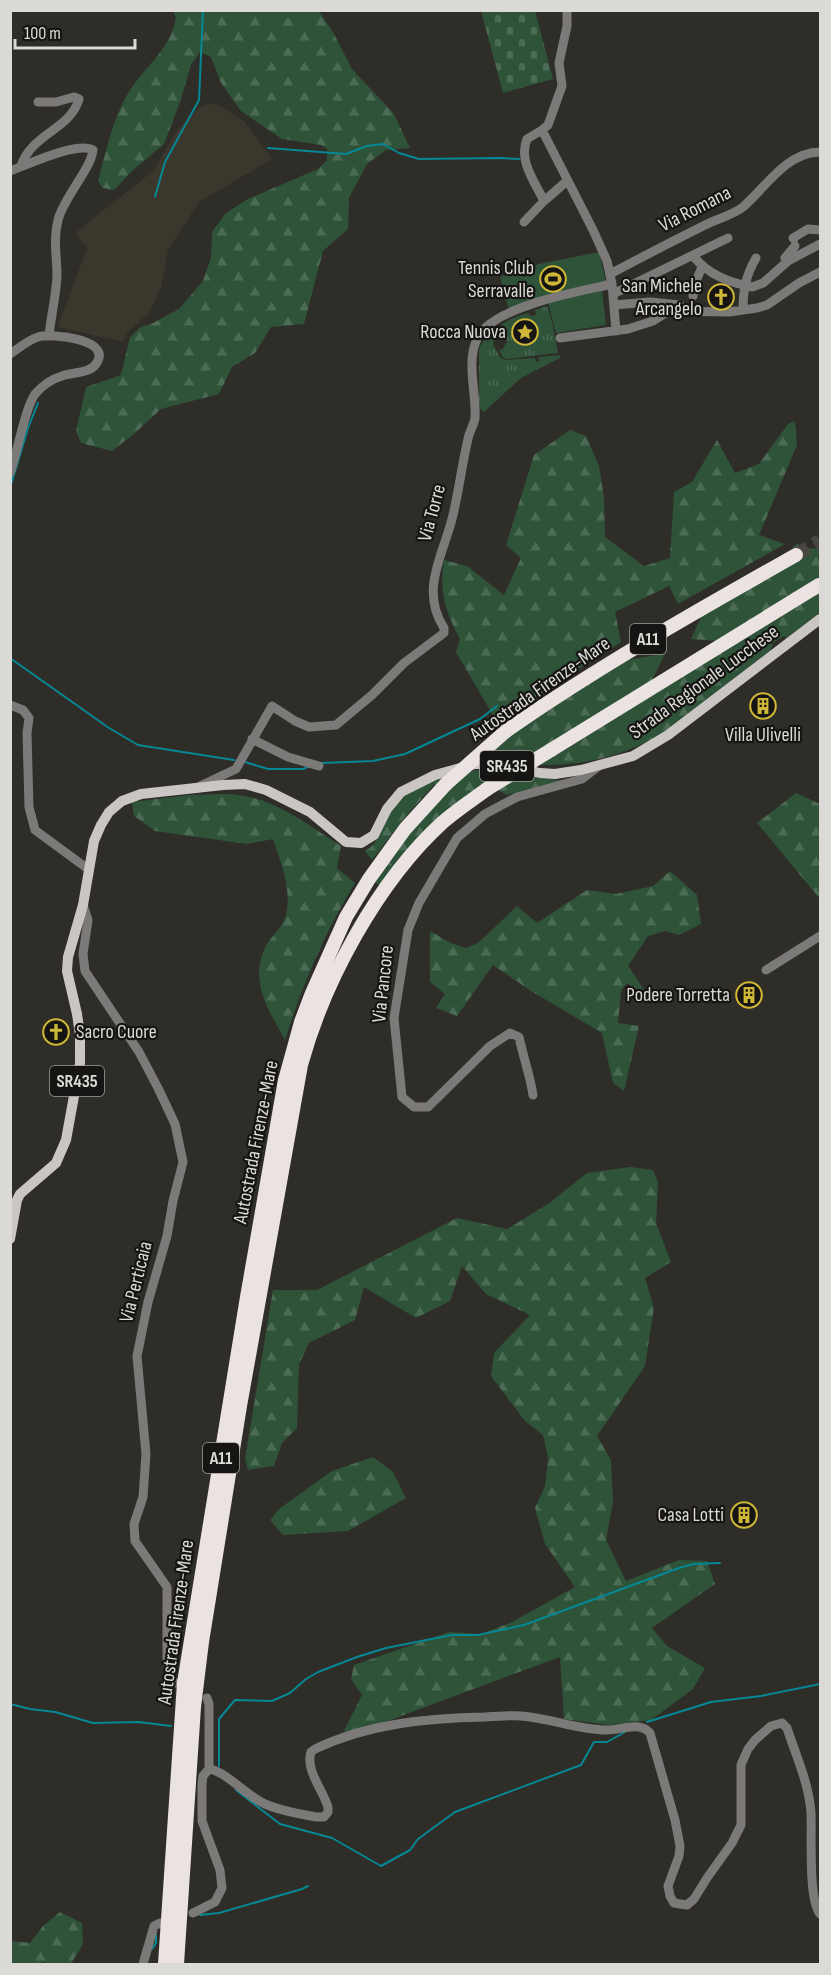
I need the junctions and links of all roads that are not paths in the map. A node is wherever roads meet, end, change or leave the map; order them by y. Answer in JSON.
{"nodes":[{"id":1,"x":567,"y":10,"type":"edge"},
{"id":2,"x":38,"y":102,"type":"dead end"},
{"id":3,"x":542,"y":130,"type":"junction"},
{"id":4,"x":820,"y":152,"type":"edge"},
{"id":5,"x":21,"y":166,"type":"junction"},
{"id":6,"x":10,"y":171,"type":"edge"},
{"id":7,"x":567,"y":181,"type":"junction"},
{"id":8,"x":544,"y":201,"type":"junction"},
{"id":9,"x":524,"y":222,"type":"dead end"},
{"id":10,"x":820,"y":230,"type":"edge"},
{"id":11,"x":728,"y":238,"type":"dead end"},
{"id":12,"x":820,"y":244,"type":"edge"},
{"id":13,"x":693,"y":256,"type":"junction"},
{"id":14,"x":756,"y":258,"type":"dead end"},
{"id":15,"x":788,"y":261,"type":"junction"},
{"id":16,"x":702,"y":267,"type":"junction"},
{"id":17,"x":820,"y":272,"type":"edge"},
{"id":18,"x":612,"y":284,"type":"junction"},
{"id":19,"x":744,"y":285,"type":"junction"},
{"id":20,"x":693,"y":296,"type":"dead end"},
{"id":21,"x":614,"y":305,"type":"junction"},
{"id":22,"x":704,"y":306,"type":"dead end"},
{"id":23,"x":683,"y":308,"type":"junction"},
{"id":24,"x":743,"y":310,"type":"junction"},
{"id":25,"x":616,"y":331,"type":"junction"},
{"id":26,"x":49,"y":336,"type":"junction"},
{"id":27,"x":560,"y":338,"type":"dead end"},
{"id":28,"x":10,"y":354,"type":"edge"},
{"id":29,"x":10,"y":473,"type":"edge"},
{"id":30,"x":796,"y":555,"type":"tunnel mouth"},
{"id":31,"x":819,"y":585,"type":"dead end"},
{"id":32,"x":820,"y":619,"type":"edge"},
{"id":33,"x":10,"y":705,"type":"edge"},
{"id":34,"x":252,"y":739,"type":"junction"},
{"id":35,"x":319,"y":766,"type":"dead end"},
{"id":36,"x":599,"y":766,"type":"junction"},
{"id":37,"x":195,"y":789,"type":"junction"},
{"id":38,"x":88,"y":869,"type":"junction"},
{"id":39,"x":83,"y":905,"type":"junction"},
{"id":40,"x":820,"y":936,"type":"edge"},
{"id":41,"x":766,"y":970,"type":"dead end"},
{"id":42,"x":533,"y":1095,"type":"dead end"},
{"id":43,"x":10,"y":1239,"type":"edge"},
{"id":44,"x":175,"y":1683,"type":"dead end"},
{"id":45,"x":207,"y":1698,"type":"dead end"},
{"id":46,"x":209,"y":1769,"type":"junction"},
{"id":47,"x":193,"y":1913,"type":"dead end"},
{"id":48,"x":820,"y":1914,"type":"edge"},
{"id":49,"x":160,"y":1923,"type":"dead end"},
{"id":50,"x":143,"y":1965,"type":"edge"},
{"id":51,"x":165,"y":1965,"type":"edge"},
{"id":52,"x":177,"y":1965,"type":"edge"}],
"edges":[{"from":1,"to":3,"type":"street"},
{"from":2,"to":5,"type":"street"},
{"from":3,"to":7,"type":"street"},
{"from":3,"to":8,"type":"street"},
{"from":4,"to":18,"type":"street","name":"Via Romana"},
{"from":5,"to":6,"type":"street"},
{"from":5,"to":26,"type":"street"},
{"from":7,"to":8,"type":"street"},
{"from":7,"to":18,"type":"street"},
{"from":8,"to":9,"type":"street"},
{"from":10,"to":15,"type":"street"},
{"from":11,"to":13,"type":"street"},
{"from":12,"to":15,"type":"street"},
{"from":13,"to":16,"type":"street"},
{"from":13,"to":18,"type":"street"},
{"from":14,"to":19,"type":"street"},
{"from":15,"to":19,"type":"street"},
{"from":16,"to":19,"type":"street"},
{"from":16,"to":20,"type":"street"},
{"from":17,"to":24,"type":"street"},
{"from":18,"to":21,"type":"street"},
{"from":18,"to":34,"type":"street","name":"Via Torre"},
{"from":19,"to":24,"type":"street"},
{"from":21,"to":23,"type":"street"},
{"from":21,"to":25,"type":"street"},
{"from":22,"to":23,"type":"street"},
{"from":23,"to":24,"type":"street"},
{"from":23,"to":25,"type":"street"},
{"from":25,"to":27,"type":"street"},
{"from":26,"to":28,"type":"street"},
{"from":26,"to":29,"type":"street"},
{"from":30,"to":51,"type":"highway","name":"Autostrada Firenze-Mare","number":"A11","bridge":true},
{"from":31,"to":52,"type":"highway","name":"Autostrada Firenze-Mare","number":"A11","bridge":true},
{"from":32,"to":36,"type":"main road","name":"Strada Regionale Lucchese","number":"SR435"},
{"from":33,"to":38,"type":"street"},
{"from":34,"to":35,"type":"street"},
{"from":34,"to":37,"type":"street"},
{"from":36,"to":37,"type":"main road","name":"Strada Regionale Lucchese","number":"SR435"},
{"from":36,"to":42,"type":"street","name":"Via Pancore"},
{"from":37,"to":38,"type":"main road","name":"Strada Regionale Lucchese","number":"SR435"},
{"from":38,"to":39,"type":"main road","name":"Strada Regionale Lucchese","number":"SR435"},
{"from":39,"to":43,"type":"main road","name":"Strada Regionale Lucchese","number":"SR435"},
{"from":39,"to":44,"type":"street","name":"Via Perticaia"},
{"from":40,"to":41,"type":"street"},
{"from":45,"to":46,"type":"street"},
{"from":46,"to":47,"type":"street"},
{"from":46,"to":48,"type":"street"},
{"from":49,"to":50,"type":"street"}]}
